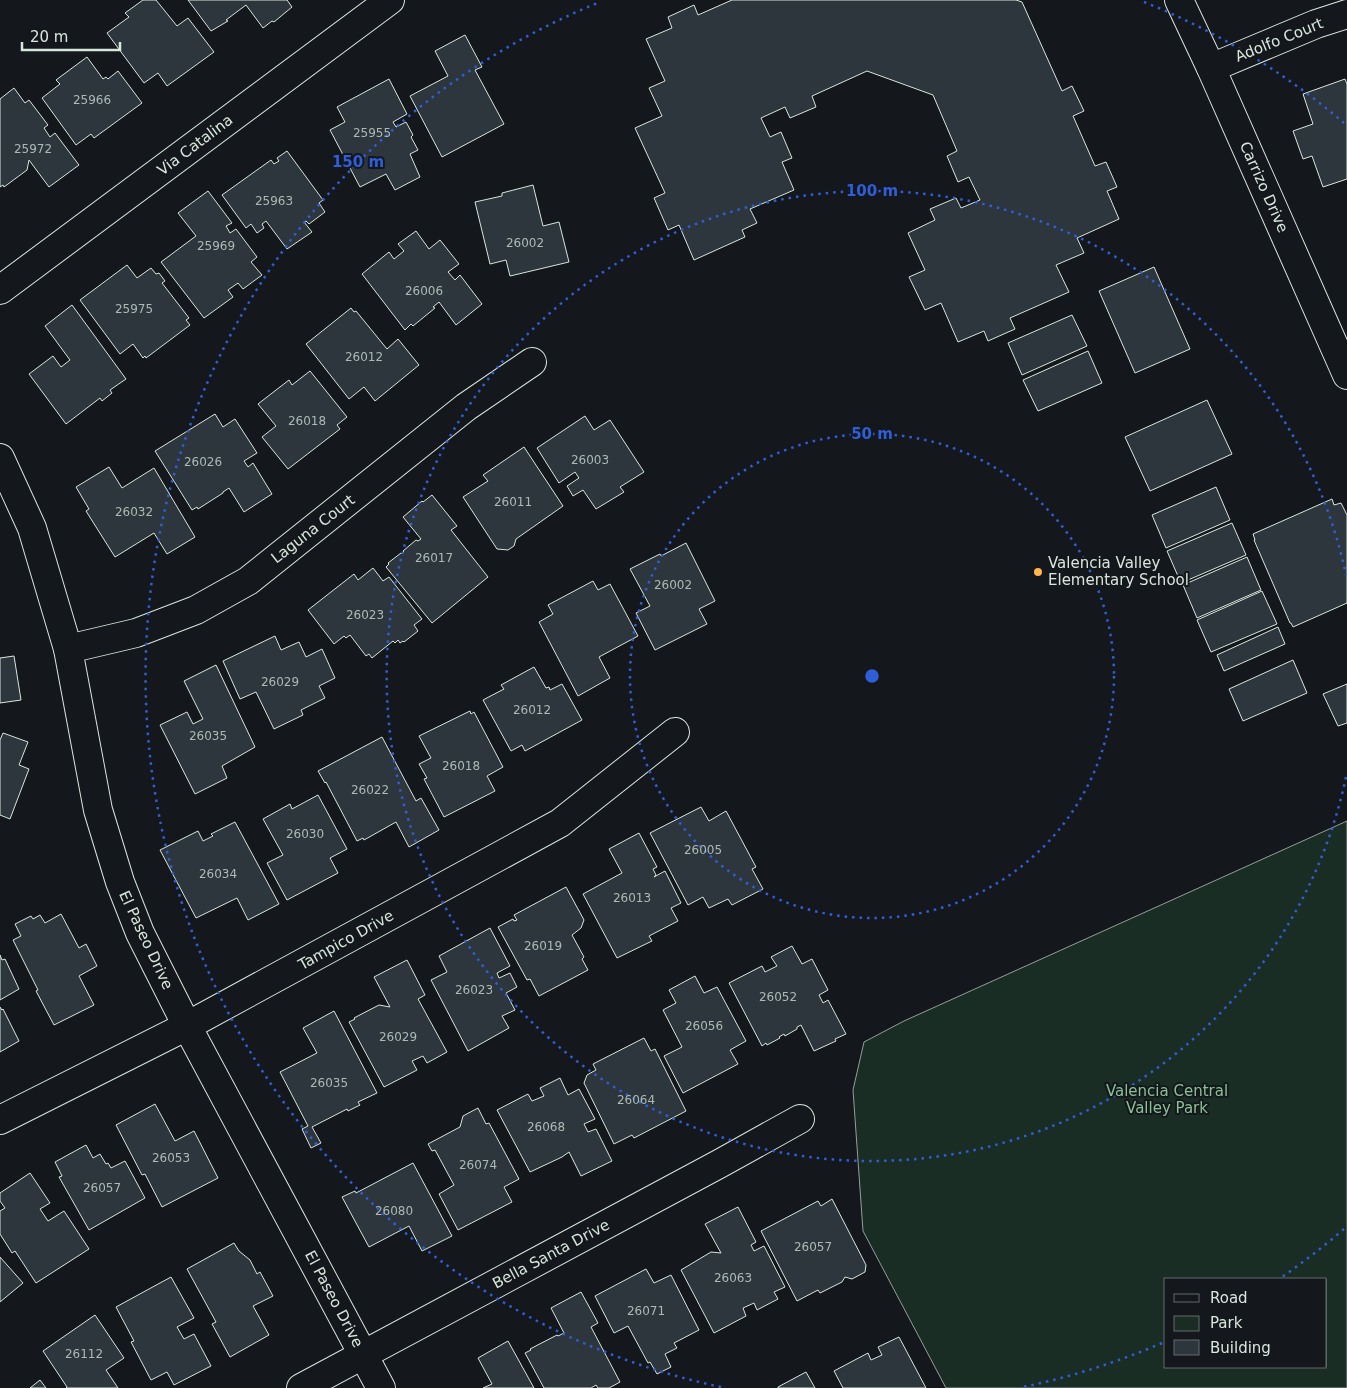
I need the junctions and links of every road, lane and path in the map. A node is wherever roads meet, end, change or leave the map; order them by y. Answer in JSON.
{"nodes":[{"id":1,"x":390,"y":0,"type":"edge"},
{"id":2,"x":1179,"y":0,"type":"edge"},
{"id":3,"x":1347,"y":14,"type":"edge"},
{"id":4,"x":1211,"y":68,"type":"junction"},
{"id":5,"x":0,"y":290,"type":"edge"},
{"id":6,"x":532,"y":362,"type":"dead end"},
{"id":7,"x":1347,"y":375,"type":"edge"},
{"id":8,"x":0,"y":458,"type":"edge"},
{"id":9,"x":68,"y":649,"type":"junction"},
{"id":10,"x":675,"y":732,"type":"dead end"},
{"id":11,"x":187,"y":1026,"type":"junction"},
{"id":12,"x":800,"y":1118,"type":"dead end"},
{"id":13,"x":0,"y":1120,"type":"edge"},
{"id":14,"x":364,"y":1355,"type":"junction"},
{"id":15,"x":302,"y":1388,"type":"edge"},
{"id":16,"x":381,"y":1388,"type":"edge"}],
"edges":[{"from":1,"to":5,"type":"street","name":"Via Catalina"},
{"from":2,"to":4,"type":"street","name":"Carrizo Drive"},
{"from":3,"to":4,"type":"street","name":"Adolfo Court"},
{"from":4,"to":7,"type":"street","name":"Carrizo Drive"},
{"from":6,"to":9,"type":"street","name":"Laguna Court"},
{"from":8,"to":9,"type":"street","name":"El Paseo Drive"},
{"from":9,"to":11,"type":"street","name":"El Paseo Drive"},
{"from":10,"to":11,"type":"street","name":"Tampico Drive"},
{"from":11,"to":13,"type":"street","name":"Tampico Drive"},
{"from":11,"to":14,"type":"street","name":"El Paseo Drive"},
{"from":12,"to":14,"type":"street","name":"Bella Santa Drive"},
{"from":14,"to":15,"type":"street","name":"Bella Santa Drive"},
{"from":14,"to":16,"type":"street","name":"El Paseo Drive"}]}
